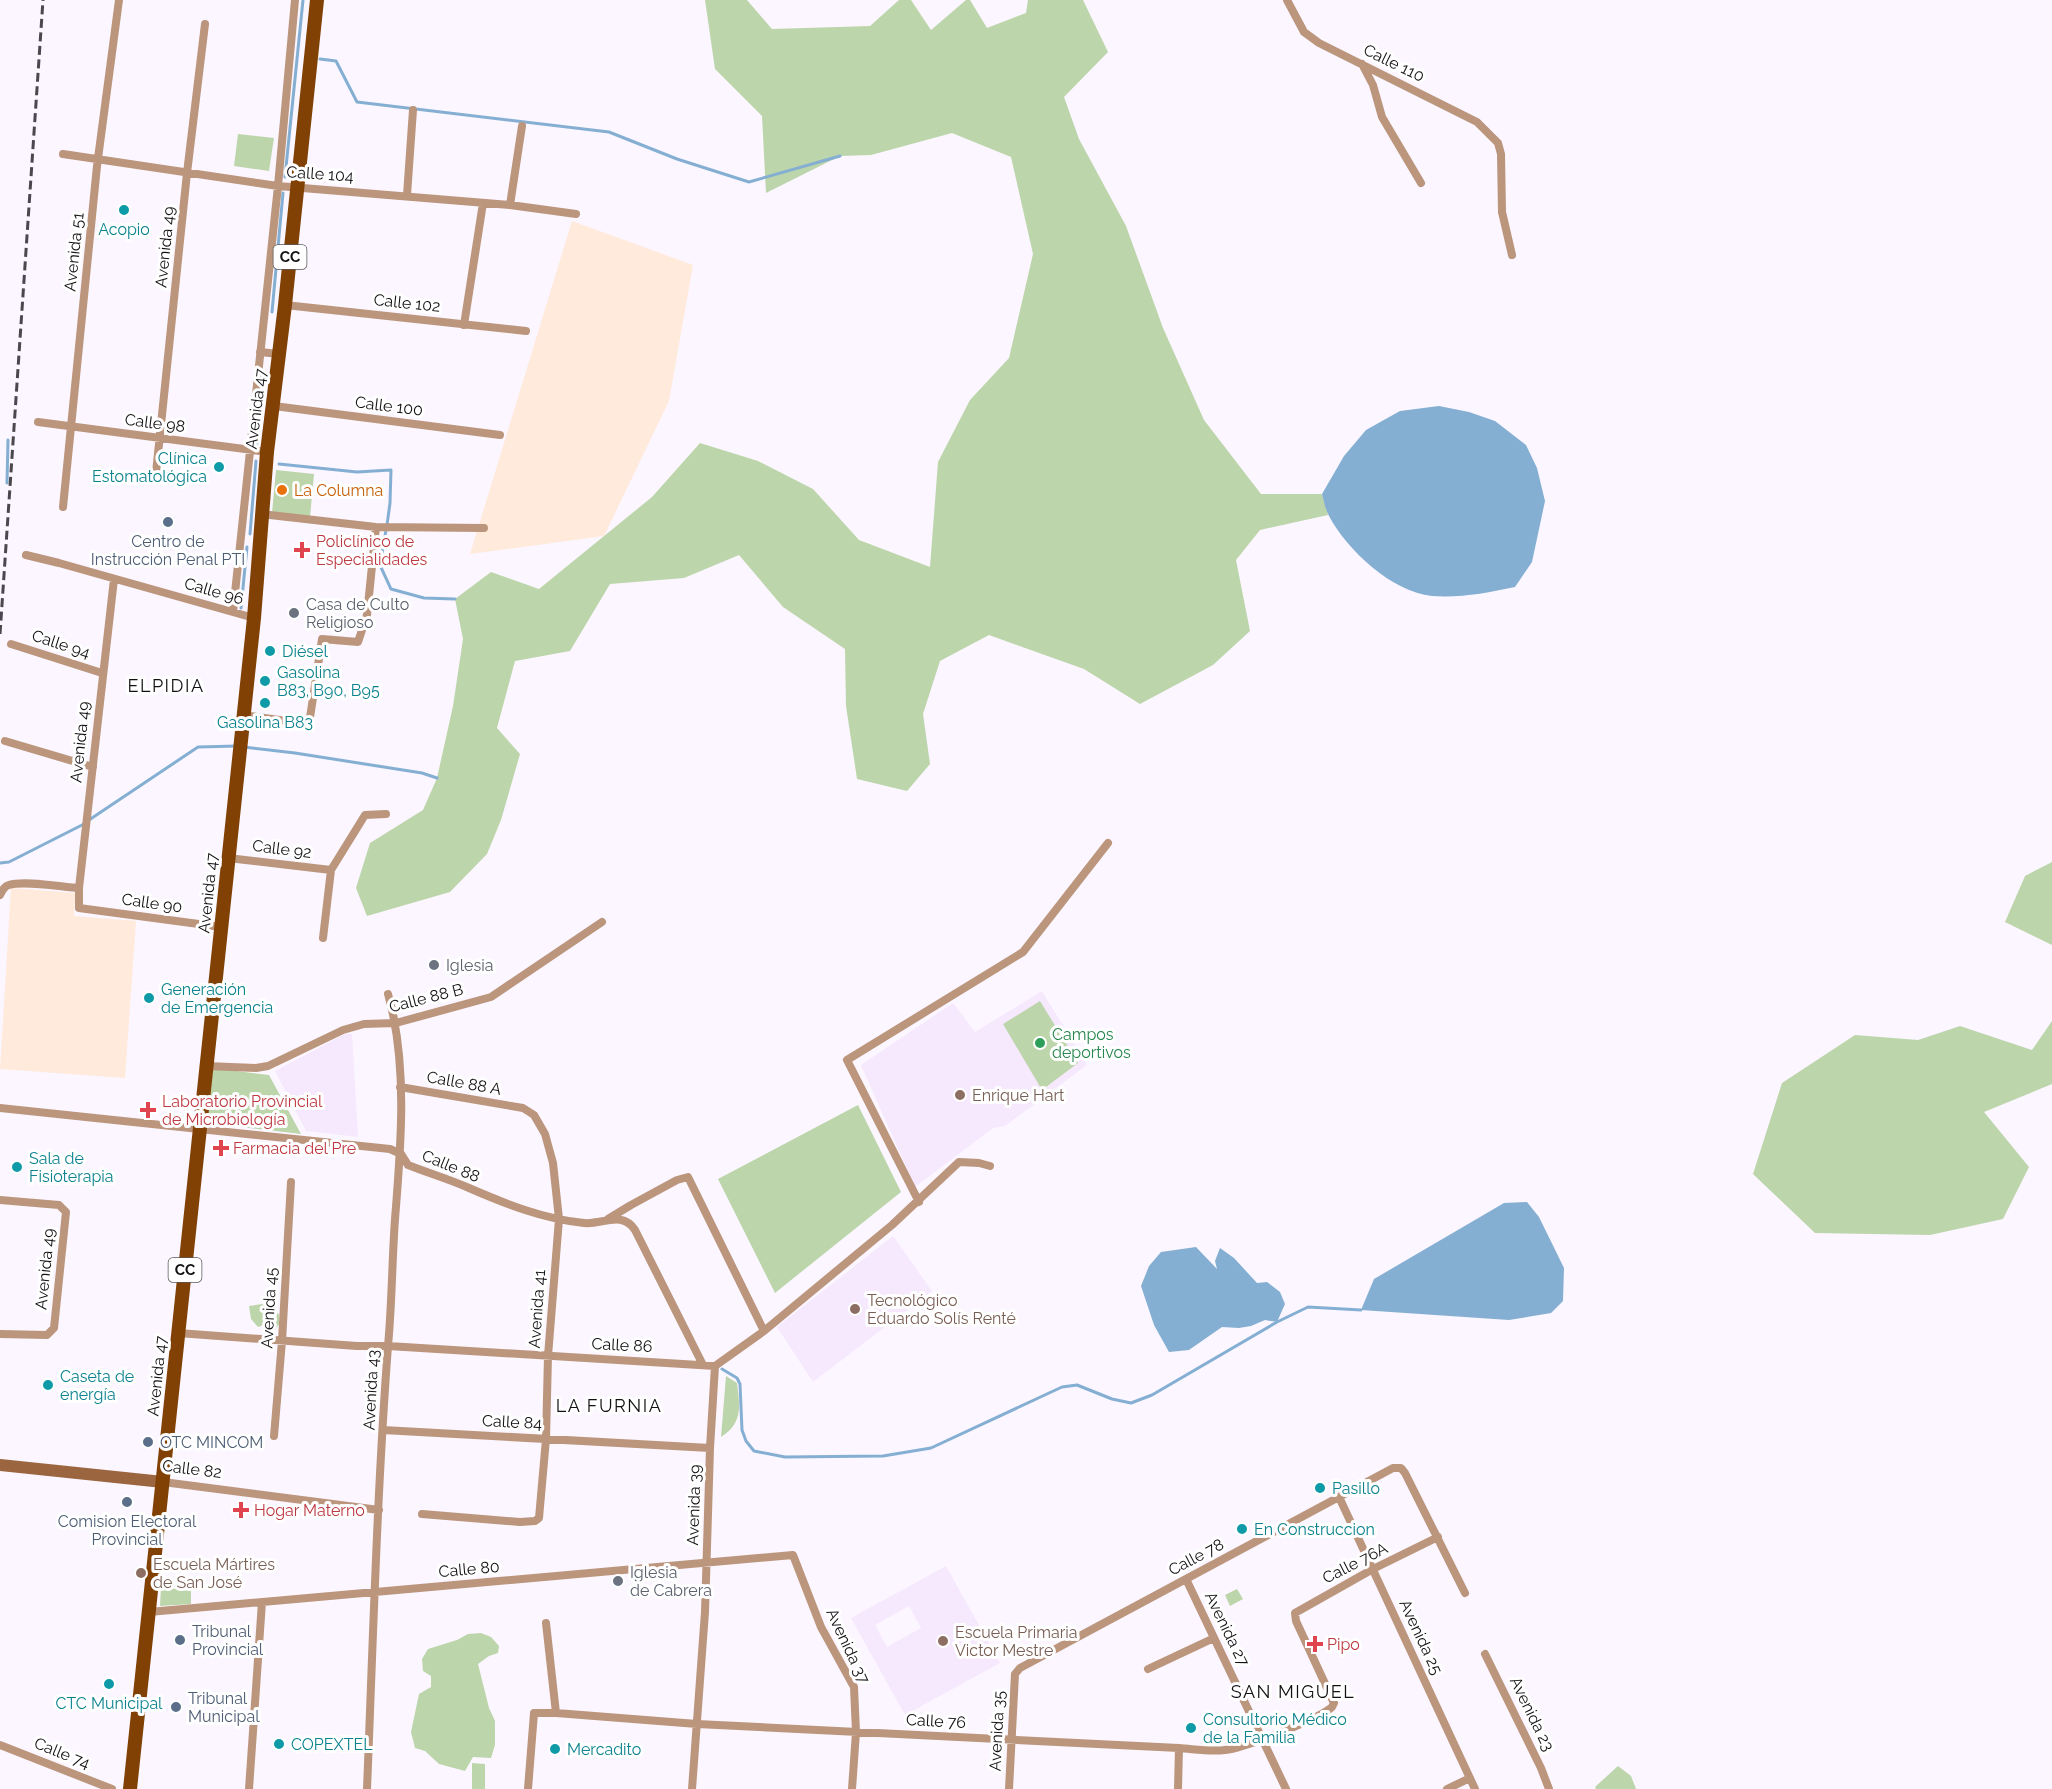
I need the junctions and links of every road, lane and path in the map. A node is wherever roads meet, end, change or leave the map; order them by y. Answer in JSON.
{"nodes":[{"id":1,"x":119,"y":0,"type":"edge"},
{"id":2,"x":295,"y":0,"type":"edge"},
{"id":3,"x":317,"y":0,"type":"edge"},
{"id":4,"x":1287,"y":0,"type":"edge"},
{"id":5,"x":205,"y":24,"type":"dead end"},
{"id":6,"x":1361,"y":64,"type":"junction"},
{"id":7,"x":413,"y":110,"type":"dead end"},
{"id":8,"x":522,"y":126,"type":"dead end"},
{"id":9,"x":63,"y":154,"type":"dead end"},
{"id":10,"x":98,"y":160,"type":"junction"},
{"id":11,"x":188,"y":173,"type":"junction"},
{"id":12,"x":1421,"y":183,"type":"dead end"},
{"id":13,"x":278,"y":186,"type":"junction"},
{"id":14,"x":297,"y":186,"type":"junction"},
{"id":15,"x":407,"y":195,"type":"junction"},
{"id":16,"x":483,"y":204,"type":"junction"},
{"id":17,"x":510,"y":205,"type":"junction"},
{"id":18,"x":576,"y":214,"type":"dead end"},
{"id":19,"x":1512,"y":255,"type":"dead end"},
{"id":20,"x":285,"y":304,"type":"junction"},
{"id":21,"x":464,"y":325,"type":"junction"},
{"id":22,"x":526,"y":331,"type":"dead end"},
{"id":23,"x":260,"y":352,"type":"junction"},
{"id":24,"x":279,"y":354,"type":"junction"},
{"id":25,"x":274,"y":406,"type":"junction"},
{"id":26,"x":38,"y":422,"type":"dead end"},
{"id":27,"x":70,"y":427,"type":"junction"},
{"id":28,"x":500,"y":435,"type":"dead end"},
{"id":29,"x":161,"y":439,"type":"junction"},
{"id":30,"x":250,"y":450,"type":"junction"},
{"id":31,"x":267,"y":452,"type":"junction"},
{"id":32,"x":156,"y":473,"type":"dead end"},
{"id":33,"x":63,"y":507,"type":"dead end"},
{"id":34,"x":261,"y":514,"type":"junction"},
{"id":35,"x":376,"y":527,"type":"junction"},
{"id":36,"x":484,"y":528,"type":"dead end"},
{"id":37,"x":26,"y":555,"type":"dead end"},
{"id":38,"x":114,"y":579,"type":"junction"},
{"id":39,"x":233,"y":612,"type":"junction"},
{"id":40,"x":254,"y":618,"type":"junction"},
{"id":41,"x":11,"y":644,"type":"dead end"},
{"id":42,"x":102,"y":673,"type":"junction"},
{"id":43,"x":243,"y":715,"type":"junction"},
{"id":44,"x":5,"y":741,"type":"dead end"},
{"id":45,"x":93,"y":767,"type":"junction"},
{"id":46,"x":386,"y":814,"type":"dead end"},
{"id":47,"x":1108,"y":843,"type":"dead end"},
{"id":48,"x":228,"y":858,"type":"junction"},
{"id":49,"x":331,"y":870,"type":"junction"},
{"id":50,"x":78,"y":888,"type":"junction"},
{"id":51,"x":2,"y":892,"type":"edge"},
{"id":52,"x":79,"y":908,"type":"joint"},
{"id":53,"x":602,"y":922,"type":"dead end"},
{"id":54,"x":221,"y":927,"type":"junction"},
{"id":55,"x":323,"y":938,"type":"dead end"},
{"id":56,"x":388,"y":994,"type":"dead end"},
{"id":57,"x":396,"y":1023,"type":"junction"},
{"id":58,"x":206,"y":1066,"type":"junction"},
{"id":59,"x":400,"y":1087,"type":"junction"},
{"id":60,"x":0,"y":1108,"type":"edge"},
{"id":61,"x":523,"y":1108,"type":"joint"},
{"id":62,"x":200,"y":1128,"type":"junction"},
{"id":63,"x":401,"y":1154,"type":"junction"},
{"id":64,"x":990,"y":1166,"type":"dead end"},
{"id":65,"x":291,"y":1182,"type":"dead end"},
{"id":66,"x":0,"y":1200,"type":"edge"},
{"id":67,"x":918,"y":1202,"type":"junction"},
{"id":68,"x":559,"y":1219,"type":"junction"},
{"id":69,"x":608,"y":1219,"type":"junction"},
{"id":70,"x":764,"y":1331,"type":"junction"},
{"id":71,"x":0,"y":1334,"type":"edge"},
{"id":72,"x":178,"y":1334,"type":"junction"},
{"id":73,"x":282,"y":1341,"type":"junction"},
{"id":74,"x":388,"y":1346,"type":"junction"},
{"id":75,"x":548,"y":1356,"type":"junction"},
{"id":76,"x":703,"y":1365,"type":"junction"},
{"id":77,"x":715,"y":1366,"type":"junction"},
{"id":78,"x":383,"y":1430,"type":"junction"},
{"id":79,"x":274,"y":1436,"type":"dead end"},
{"id":80,"x":546,"y":1439,"type":"junction"},
{"id":81,"x":710,"y":1448,"type":"junction"},
{"id":82,"x":0,"y":1465,"type":"edge"},
{"id":83,"x":163,"y":1482,"type":"junction"},
{"id":84,"x":1339,"y":1497,"type":"junction"},
{"id":85,"x":379,"y":1510,"type":"junction"},
{"id":86,"x":422,"y":1514,"type":"dead end"},
{"id":87,"x":1438,"y":1537,"type":"junction"},
{"id":88,"x":793,"y":1555,"type":"joint"},
{"id":89,"x":707,"y":1563,"type":"junction"},
{"id":90,"x":1374,"y":1569,"type":"junction"},
{"id":91,"x":1186,"y":1579,"type":"junction"},
{"id":92,"x":376,"y":1592,"type":"junction"},
{"id":93,"x":1465,"y":1593,"type":"dead end"},
{"id":94,"x":262,"y":1602,"type":"junction"},
{"id":95,"x":149,"y":1612,"type":"junction"},
{"id":96,"x":546,"y":1623,"type":"dead end"},
{"id":97,"x":1214,"y":1638,"type":"junction"},
{"id":98,"x":1485,"y":1654,"type":"dead end"},
{"id":99,"x":1148,"y":1669,"type":"dead end"},
{"id":100,"x":1015,"y":1674,"type":"joint"},
{"id":101,"x":1329,"y":1710,"type":"joint"},
{"id":102,"x":556,"y":1713,"type":"junction"},
{"id":103,"x":697,"y":1724,"type":"junction"},
{"id":104,"x":856,"y":1732,"type":"junction"},
{"id":105,"x":1011,"y":1739,"type":"junction"},
{"id":106,"x":1263,"y":1739,"type":"junction"},
{"id":107,"x":0,"y":1745,"type":"edge"},
{"id":108,"x":1179,"y":1748,"type":"junction"},
{"id":109,"x":1470,"y":1778,"type":"junction"},
{"id":110,"x":112,"y":1789,"type":"edge"},
{"id":111,"x":130,"y":1789,"type":"edge"},
{"id":112,"x":249,"y":1789,"type":"edge"},
{"id":113,"x":367,"y":1789,"type":"edge"},
{"id":114,"x":528,"y":1789,"type":"edge"},
{"id":115,"x":692,"y":1789,"type":"edge"},
{"id":116,"x":852,"y":1789,"type":"edge"},
{"id":117,"x":1009,"y":1789,"type":"edge"},
{"id":118,"x":1178,"y":1789,"type":"edge"},
{"id":119,"x":1286,"y":1789,"type":"edge"},
{"id":120,"x":1447,"y":1789,"type":"edge"},
{"id":121,"x":1475,"y":1789,"type":"edge"},
{"id":122,"x":1549,"y":1789,"type":"edge"}],
"edges":[{"from":1,"to":10,"type":"street","name":"Avenida 51"},
{"from":2,"to":13,"type":"street","name":"Avenida 47"},
{"from":3,"to":14,"type":"main road","name":"Avenida 47","number":"CC"},
{"from":4,"to":6,"type":"street","name":"Calle 110"},
{"from":5,"to":11,"type":"street","name":"Avenida 49"},
{"from":6,"to":12,"type":"street"},
{"from":6,"to":19,"type":"street","name":"Calle 110"},
{"from":7,"to":15,"type":"street"},
{"from":8,"to":17,"type":"street"},
{"from":9,"to":10,"type":"street","name":"Calle 104"},
{"from":10,"to":11,"type":"street","name":"Calle 104"},
{"from":10,"to":27,"type":"street","name":"Avenida 51"},
{"from":11,"to":13,"type":"street","name":"Calle 104"},
{"from":11,"to":29,"type":"street","name":"Avenida 49"},
{"from":13,"to":14,"type":"street","name":"Calle 104"},
{"from":13,"to":23,"type":"street","name":"Avenida 47"},
{"from":14,"to":15,"type":"street","name":"Calle 104"},
{"from":14,"to":20,"type":"main road","name":"Avenida 47","number":"CC"},
{"from":15,"to":16,"type":"street","name":"Calle 104"},
{"from":16,"to":17,"type":"street","name":"Calle 104"},
{"from":16,"to":21,"type":"street"},
{"from":17,"to":18,"type":"street","name":"Calle 104"},
{"from":20,"to":21,"type":"street","name":"Calle 102"},
{"from":20,"to":24,"type":"main road","name":"Avenida 47","number":"CC"},
{"from":21,"to":22,"type":"street","name":"Calle 102"},
{"from":23,"to":24,"type":"street"},
{"from":23,"to":30,"type":"street","name":"Avenida 47"},
{"from":24,"to":25,"type":"main road","name":"Avenida 47","number":"CC"},
{"from":25,"to":28,"type":"street","name":"Calle 100"},
{"from":25,"to":31,"type":"main road","name":"Avenida 47","number":"CC"},
{"from":26,"to":27,"type":"street","name":"Calle 98"},
{"from":27,"to":29,"type":"street","name":"Calle 98"},
{"from":27,"to":33,"type":"street","name":"Avenida 51"},
{"from":29,"to":30,"type":"street","name":"Calle 98"},
{"from":29,"to":32,"type":"street","name":"Avenida 49"},
{"from":30,"to":31,"type":"street","name":"Calle 98"},
{"from":30,"to":39,"type":"street","name":"Avenida 47"},
{"from":31,"to":34,"type":"main road","name":"Avenida 47","number":"CC"},
{"from":34,"to":35,"type":"street"},
{"from":34,"to":40,"type":"main road","name":"Avenida 47","number":"CC"},
{"from":35,"to":36,"type":"street"},
{"from":35,"to":43,"type":"street"},
{"from":37,"to":38,"type":"street","name":"Calle 96"},
{"from":38,"to":39,"type":"street","name":"Calle 96"},
{"from":38,"to":42,"type":"street","name":"Avenida 49"},
{"from":39,"to":40,"type":"street","name":"Calle 96"},
{"from":40,"to":43,"type":"main road","name":"Avenida 47","number":"CC"},
{"from":41,"to":42,"type":"street","name":"Calle 94"},
{"from":42,"to":45,"type":"street","name":"Avenida 49"},
{"from":43,"to":48,"type":"main road","name":"Avenida 47","number":"CC"},
{"from":44,"to":45,"type":"street"},
{"from":45,"to":50,"type":"street","name":"Avenida 49"},
{"from":46,"to":49,"type":"street"},
{"from":47,"to":67,"type":"street"},
{"from":48,"to":49,"type":"street","name":"Calle 92"},
{"from":48,"to":54,"type":"main road","name":"Avenida 47","number":"CC"},
{"from":49,"to":55,"type":"street"},
{"from":50,"to":51,"type":"street"},
{"from":50,"to":52,"type":"street","name":"Avenida 49"},
{"from":52,"to":54,"type":"street","name":"Calle 90"},
{"from":53,"to":57,"type":"street","name":"Calle 88 B"},
{"from":54,"to":58,"type":"main road","name":"Avenida 47","number":"CC"},
{"from":56,"to":57,"type":"street","name":"Avenida 43"},
{"from":57,"to":58,"type":"street","name":"Calle 88 B"},
{"from":57,"to":59,"type":"street","name":"Avenida 43"},
{"from":58,"to":62,"type":"main road","name":"Avenida 47","number":"CC"},
{"from":59,"to":61,"type":"street","name":"Calle 88 A"},
{"from":59,"to":63,"type":"street","name":"Avenida 43"},
{"from":60,"to":62,"type":"street","name":"Calle 88"},
{"from":61,"to":68,"type":"street","name":"Avenida 41"},
{"from":62,"to":63,"type":"street","name":"Calle 88"},
{"from":62,"to":72,"type":"main road","name":"Avenida 47","number":"CC"},
{"from":63,"to":68,"type":"street","name":"Calle 88"},
{"from":63,"to":74,"type":"street","name":"Avenida 43"},
{"from":64,"to":67,"type":"street"},
{"from":65,"to":73,"type":"street","name":"Avenida 45"},
{"from":66,"to":71,"type":"street","name":"Avenida 49"},
{"from":67,"to":70,"type":"street"},
{"from":68,"to":69,"type":"street","name":"Calle 88"},
{"from":68,"to":75,"type":"street","name":"Avenida 41"},
{"from":69,"to":70,"type":"street","name":"Calle 88"},
{"from":69,"to":76,"type":"street","name":"Calle 88"},
{"from":70,"to":77,"type":"street"},
{"from":72,"to":73,"type":"street","name":"Calle 86"},
{"from":72,"to":83,"type":"main road","name":"Avenida 47","number":"CC"},
{"from":73,"to":74,"type":"street","name":"Calle 86"},
{"from":73,"to":79,"type":"street","name":"Avenida 45"},
{"from":74,"to":75,"type":"street","name":"Calle 86"},
{"from":74,"to":78,"type":"street","name":"Avenida 43"},
{"from":75,"to":76,"type":"street","name":"Calle 86"},
{"from":75,"to":80,"type":"street","name":"Avenida 41"},
{"from":76,"to":77,"type":"street","name":"Calle 86"},
{"from":77,"to":81,"type":"street","name":"Avenida 39"},
{"from":78,"to":80,"type":"street","name":"Calle 84"},
{"from":78,"to":85,"type":"street","name":"Avenida 43"},
{"from":80,"to":81,"type":"street","name":"Calle 84"},
{"from":80,"to":86,"type":"street","name":"Avenida 41"},
{"from":81,"to":89,"type":"street","name":"Avenida 39"},
{"from":82,"to":83,"type":"street","name":"Calle 82"},
{"from":83,"to":85,"type":"street","name":"Calle 82"},
{"from":83,"to":95,"type":"main road","name":"Avenida 47","number":"CC"},
{"from":84,"to":87,"type":"street","name":"Calle 78"},
{"from":84,"to":90,"type":"street","name":"Avenida 25"},
{"from":84,"to":91,"type":"street","name":"Calle 78"},
{"from":85,"to":92,"type":"street","name":"Avenida 43"},
{"from":87,"to":90,"type":"street","name":"Calle 76A"},
{"from":87,"to":93,"type":"street"},
{"from":88,"to":89,"type":"street","name":"Calle 80"},
{"from":88,"to":104,"type":"street","name":"Avenida 37"},
{"from":89,"to":92,"type":"street","name":"Calle 80"},
{"from":89,"to":103,"type":"street","name":"Avenida 39"},
{"from":90,"to":101,"type":"street","name":"Calle 76A"},
{"from":90,"to":109,"type":"street","name":"Avenida 25"},
{"from":91,"to":97,"type":"street","name":"Avenida 27"},
{"from":91,"to":100,"type":"street","name":"Calle 78"},
{"from":92,"to":94,"type":"street","name":"Calle 80"},
{"from":92,"to":113,"type":"street","name":"Avenida 43"},
{"from":94,"to":95,"type":"street","name":"Calle 80"},
{"from":94,"to":112,"type":"street"},
{"from":95,"to":111,"type":"main road","name":"Avenida 47","number":"CC"},
{"from":96,"to":102,"type":"street"},
{"from":97,"to":99,"type":"street"},
{"from":97,"to":106,"type":"street","name":"Avenida 27"},
{"from":98,"to":122,"type":"street","name":"Avenida 23"},
{"from":100,"to":105,"type":"street","name":"Avenida 35"},
{"from":101,"to":106,"type":"street","name":"Calle 76"},
{"from":102,"to":103,"type":"street","name":"Calle 76"},
{"from":102,"to":114,"type":"street","name":"Calle 76"},
{"from":103,"to":104,"type":"street","name":"Calle 76"},
{"from":103,"to":115,"type":"street","name":"Avenida 39"},
{"from":104,"to":105,"type":"street","name":"Calle 76"},
{"from":104,"to":116,"type":"street","name":"Avenida 37"},
{"from":105,"to":108,"type":"street","name":"Calle 76"},
{"from":105,"to":117,"type":"street","name":"Avenida 35"},
{"from":106,"to":108,"type":"street","name":"Calle 76"},
{"from":106,"to":119,"type":"street","name":"Avenida 27"},
{"from":107,"to":110,"type":"street","name":"Calle 74"},
{"from":108,"to":118,"type":"street"},
{"from":109,"to":120,"type":"street"},
{"from":109,"to":121,"type":"street","name":"Avenida 25"}]}
